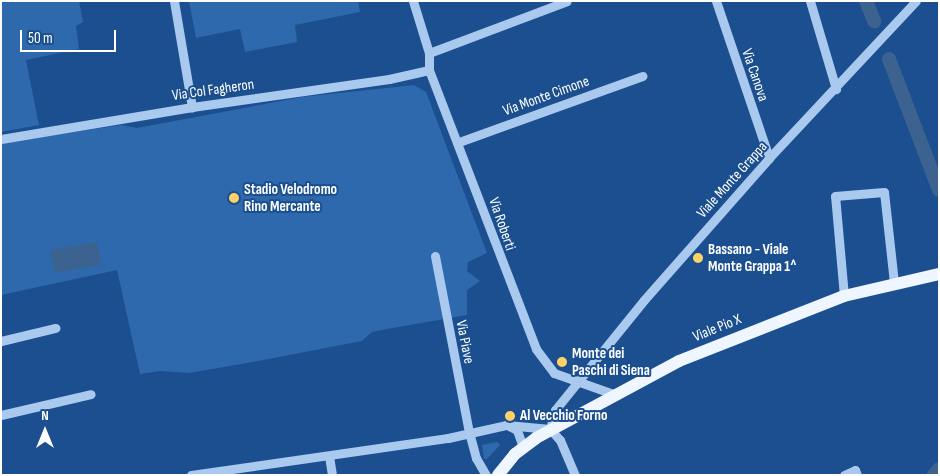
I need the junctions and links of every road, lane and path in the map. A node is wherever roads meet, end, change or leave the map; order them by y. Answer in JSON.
{"nodes":[{"id":1,"x":174,"y":1,"type":"edge"},
{"id":2,"x":414,"y":1,"type":"edge"},
{"id":3,"x":567,"y":1,"type":"edge"},
{"id":4,"x":716,"y":1,"type":"edge"},
{"id":5,"x":810,"y":1,"type":"edge"},
{"id":6,"x":916,"y":1,"type":"edge"},
{"id":7,"x":429,"y":53,"type":"junction"},
{"id":8,"x":429,"y":70,"type":"junction"},
{"id":9,"x":642,"y":76,"type":"dead end"},
{"id":10,"x":836,"y":89,"type":"junction"},
{"id":11,"x":192,"y":107,"type":"junction"},
{"id":12,"x":1,"y":139,"type":"edge"},
{"id":13,"x":460,"y":142,"type":"junction"},
{"id":14,"x":769,"y":158,"type":"junction"},
{"id":15,"x":435,"y":256,"type":"dead end"},
{"id":16,"x":939,"y":274,"type":"edge"},
{"id":17,"x":894,"y":282,"type":"junction"},
{"id":18,"x":844,"y":296,"type":"junction"},
{"id":19,"x":55,"y":328,"type":"dead end"},
{"id":20,"x":1,"y":341,"type":"edge"},
{"id":21,"x":578,"y":384,"type":"junction"},
{"id":22,"x":91,"y":394,"type":"dead end"},
{"id":23,"x":616,"y":395,"type":"junction"},
{"id":24,"x":1,"y":415,"type":"edge"},
{"id":25,"x":506,"y":425,"type":"junction"},
{"id":26,"x":550,"y":429,"type":"junction"},
{"id":27,"x":469,"y":432,"type":"junction"},
{"id":28,"x":523,"y":447,"type":"junction"},
{"id":29,"x":329,"y":456,"type":"junction"},
{"id":30,"x":191,"y":475,"type":"edge"},
{"id":31,"x":332,"y":475,"type":"edge"},
{"id":32,"x":486,"y":475,"type":"edge"},
{"id":33,"x":498,"y":475,"type":"edge"},
{"id":34,"x":575,"y":475,"type":"edge"},
{"id":35,"x":844,"y":475,"type":"edge"},
{"id":36,"x":857,"y":475,"type":"edge"}],
"edges":[{"from":1,"to":11,"type":"street"},
{"from":2,"to":7,"type":"street","name":"Via Roberti"},
{"from":3,"to":7,"type":"street"},
{"from":4,"to":14,"type":"street","name":"Via Canova"},
{"from":5,"to":10,"type":"street"},
{"from":6,"to":10,"type":"street","name":"Viale Monte Grappa"},
{"from":7,"to":8,"type":"street","name":"Via Roberti"},
{"from":8,"to":11,"type":"street","name":"Via Col Fagheron"},
{"from":8,"to":13,"type":"street","name":"Via Roberti"},
{"from":9,"to":13,"type":"street","name":"Via Monte Cimone"},
{"from":10,"to":14,"type":"street","name":"Viale Monte Grappa"},
{"from":11,"to":12,"type":"street","name":"Via Col Fagheron"},
{"from":13,"to":21,"type":"street","name":"Via Roberti"},
{"from":14,"to":21,"type":"street","name":"Viale Monte Grappa"},
{"from":15,"to":27,"type":"street","name":"Via Piave"},
{"from":16,"to":17,"type":"main road","name":"Viale Pio X"},
{"from":17,"to":18,"type":"main road","name":"Viale Pio X"},
{"from":17,"to":18,"type":"street"},
{"from":18,"to":23,"type":"main road","name":"Viale Pio X"},
{"from":19,"to":20,"type":"street"},
{"from":21,"to":23,"type":"street"},
{"from":21,"to":26,"type":"street","name":"Viale Monte Grappa"},
{"from":22,"to":24,"type":"street"},
{"from":23,"to":26,"type":"main road","name":"Viale Pio X"},
{"from":25,"to":26,"type":"street"},
{"from":25,"to":27,"type":"street"},
{"from":25,"to":28,"type":"street"},
{"from":26,"to":28,"type":"main road","name":"Viale Pio X"},
{"from":26,"to":34,"type":"street"},
{"from":27,"to":29,"type":"street"},
{"from":27,"to":32,"type":"street","name":"Via Piave"},
{"from":28,"to":33,"type":"main road","name":"Viale Pio X"},
{"from":29,"to":30,"type":"street"},
{"from":29,"to":31,"type":"street"},
{"from":35,"to":36,"type":"street"}]}
